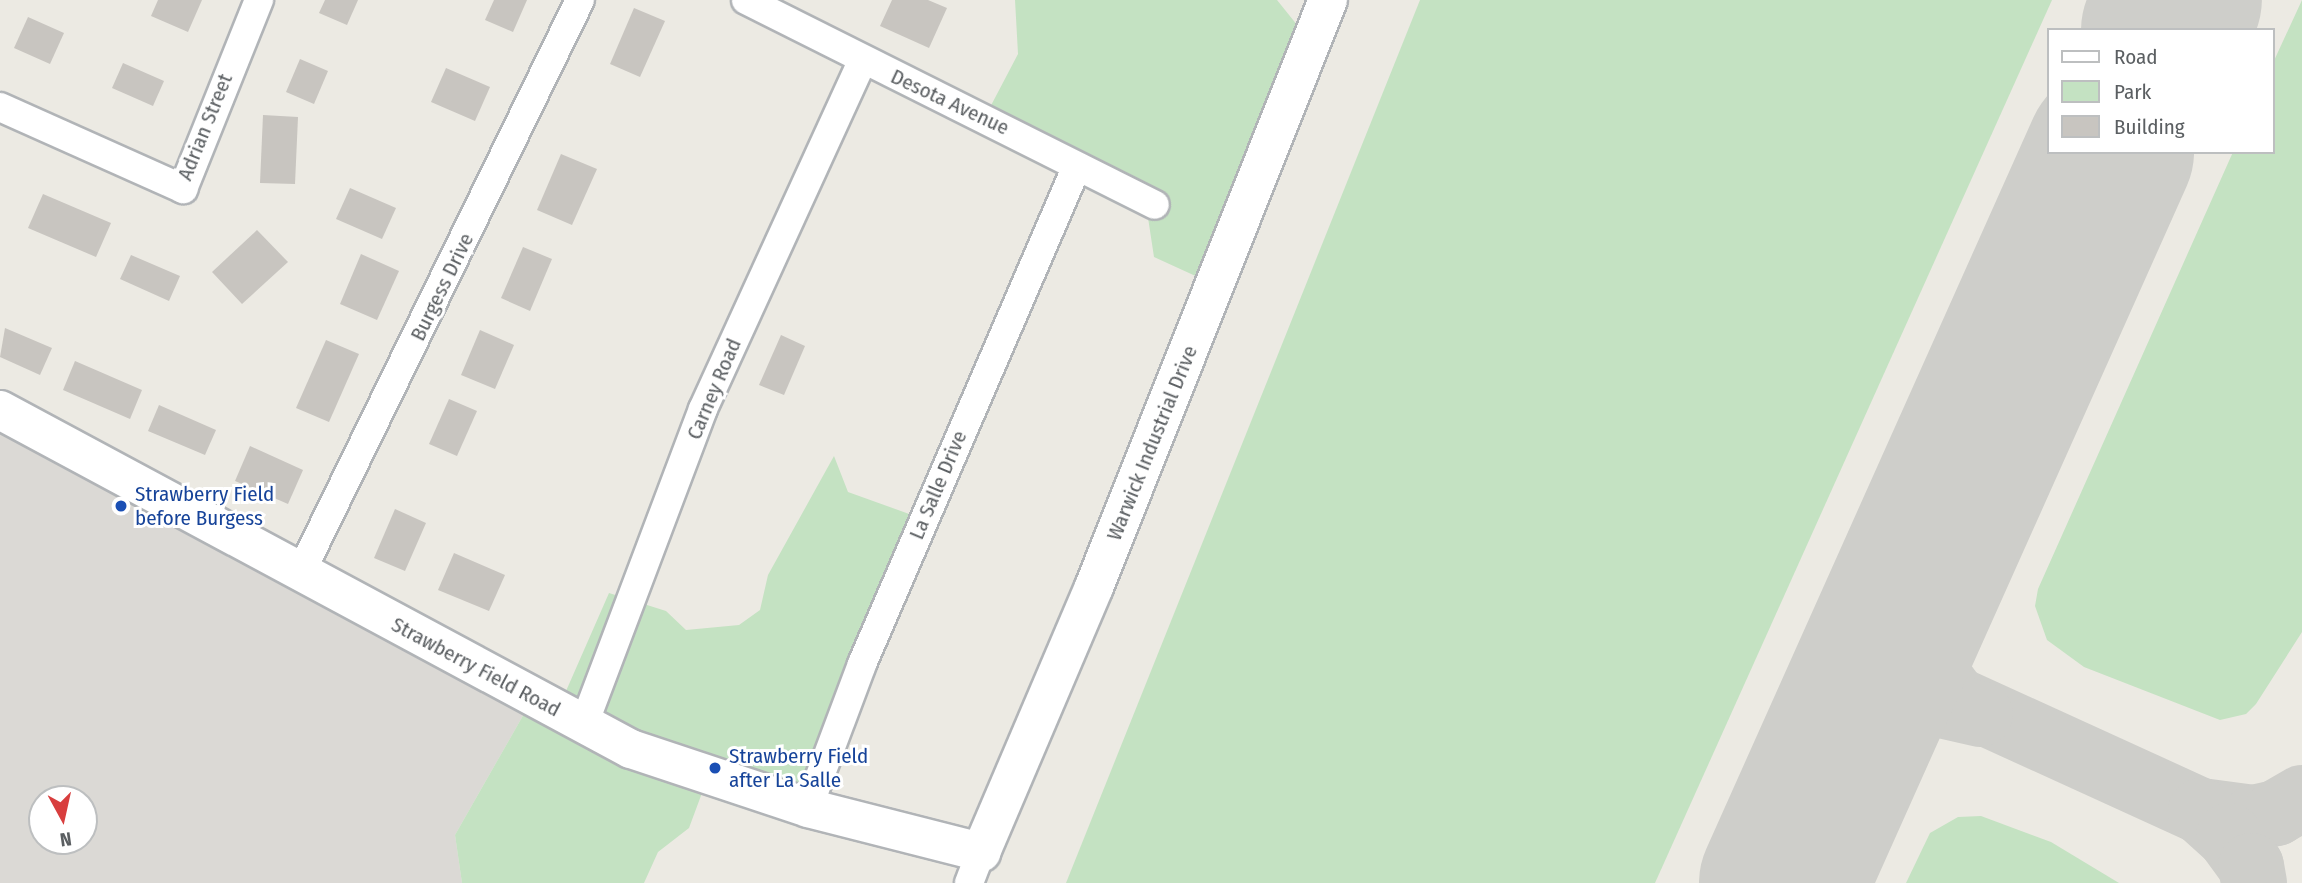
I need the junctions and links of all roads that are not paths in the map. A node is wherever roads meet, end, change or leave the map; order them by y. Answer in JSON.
{"nodes":[{"id":1,"x":259,"y":0,"type":"edge"},
{"id":2,"x":580,"y":0,"type":"edge"},
{"id":3,"x":746,"y":0,"type":"edge"},
{"id":4,"x":1328,"y":0,"type":"edge"},
{"id":5,"x":862,"y":62,"type":"junction"},
{"id":6,"x":0,"y":107,"type":"edge"},
{"id":7,"x":1077,"y":166,"type":"junction"},
{"id":8,"x":1155,"y":205,"type":"dead end"},
{"id":9,"x":0,"y":410,"type":"edge"},
{"id":10,"x":301,"y":572,"type":"junction"},
{"id":11,"x":584,"y":724,"type":"junction"},
{"id":12,"x":808,"y":808,"type":"junction"},
{"id":13,"x":975,"y":868,"type":"edge"}],
"edges":[{"from":1,"to":6,"type":"street","name":"Adrian Street"},
{"from":2,"to":10,"type":"street","name":"Burgess Drive"},
{"from":3,"to":5,"type":"street","name":"Desota Avenue"},
{"from":4,"to":13,"type":"street","name":"Warwick Industrial Drive"},
{"from":5,"to":7,"type":"street","name":"Desota Avenue"},
{"from":5,"to":11,"type":"street","name":"Carney Road"},
{"from":7,"to":8,"type":"street","name":"Desota Avenue"},
{"from":7,"to":12,"type":"street","name":"La Salle Drive"},
{"from":9,"to":10,"type":"street","name":"Strawberry Field Road"},
{"from":10,"to":11,"type":"street","name":"Strawberry Field Road"},
{"from":11,"to":12,"type":"street","name":"Strawberry Field Road"},
{"from":12,"to":13,"type":"street","name":"Strawberry Field Road"}]}
